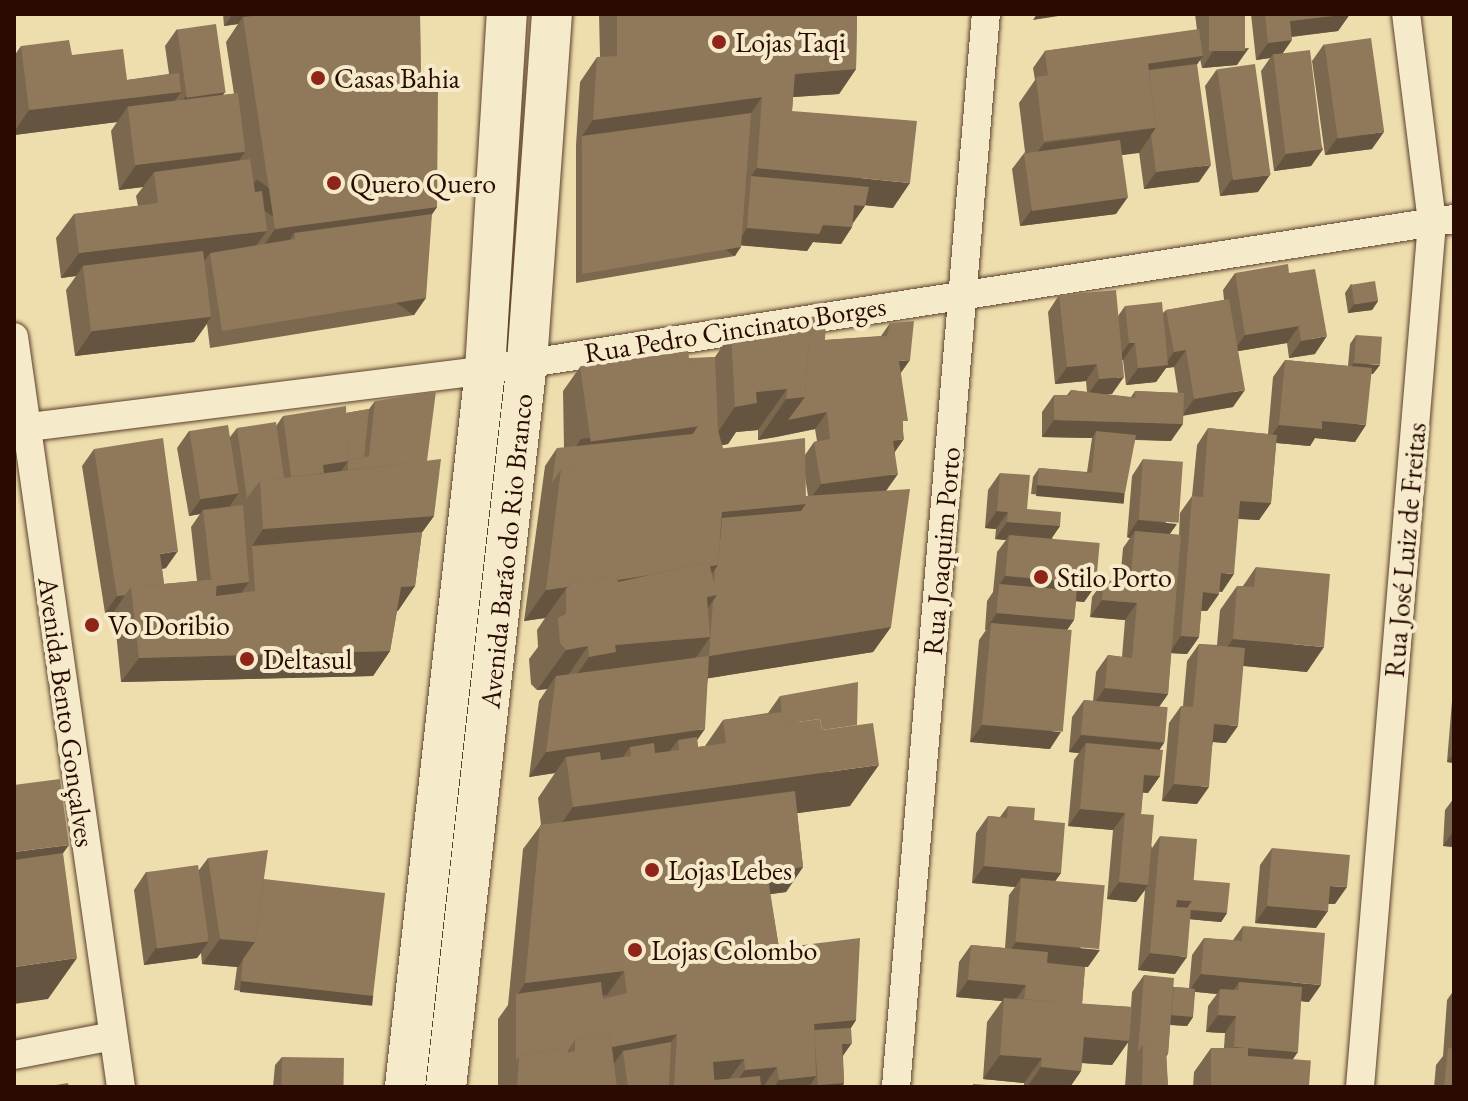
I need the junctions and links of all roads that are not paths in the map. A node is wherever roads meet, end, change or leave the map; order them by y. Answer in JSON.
{"nodes":[{"id":1,"x":507,"y":14,"type":"edge"},
{"id":2,"x":552,"y":14,"type":"edge"},
{"id":3,"x":986,"y":14,"type":"edge"},
{"id":4,"x":1406,"y":14,"type":"edge"},
{"id":5,"x":1443,"y":221,"type":"edge"},
{"id":6,"x":963,"y":291,"type":"junction"},
{"id":7,"x":14,"y":337,"type":"edge"},
{"id":8,"x":527,"y":362,"type":"junction"},
{"id":9,"x":485,"y":370,"type":"junction"},
{"id":10,"x":20,"y":428,"type":"edge"},
{"id":11,"x":113,"y":1036,"type":"junction"},
{"id":12,"x":14,"y":1055,"type":"edge"},
{"id":13,"x":121,"y":1087,"type":"edge"},
{"id":14,"x":405,"y":1087,"type":"edge"},
{"id":15,"x":446,"y":1087,"type":"edge"},
{"id":16,"x":896,"y":1087,"type":"edge"},
{"id":17,"x":1360,"y":1087,"type":"edge"}],
"edges":[{"from":1,"to":9,"type":"main road","name":"Avenida Barão do Rio Branco"},
{"from":2,"to":8,"type":"main road","name":"Avenida Barão do Rio Branco"},
{"from":3,"to":6,"type":"street","name":"Rua Joaquim Porto"},
{"from":4,"to":5,"type":"street","name":"Rua José Luiz de Freitas"},
{"from":5,"to":6,"type":"street","name":"Rua Pedro Cincinato Borges"},
{"from":5,"to":17,"type":"street","name":"Rua José Luiz de Freitas"},
{"from":6,"to":8,"type":"street","name":"Rua Pedro Cincinato Borges"},
{"from":6,"to":16,"type":"street","name":"Rua Joaquim Porto"},
{"from":7,"to":10,"type":"street","name":"Avenida Bento Gonçalves"},
{"from":8,"to":9,"type":"street","name":"Rua Pedro Cincinato Borges"},
{"from":8,"to":15,"type":"main road","name":"Avenida Barão do Rio Branco"},
{"from":9,"to":10,"type":"street","name":"Rua Pedro Cincinato Borges"},
{"from":9,"to":14,"type":"main road","name":"Avenida Barão do Rio Branco"},
{"from":10,"to":11,"type":"street","name":"Avenida Bento Gonçalves"},
{"from":11,"to":12,"type":"street"},
{"from":11,"to":13,"type":"street","name":"Avenida Bento Gonçalves"}]}
